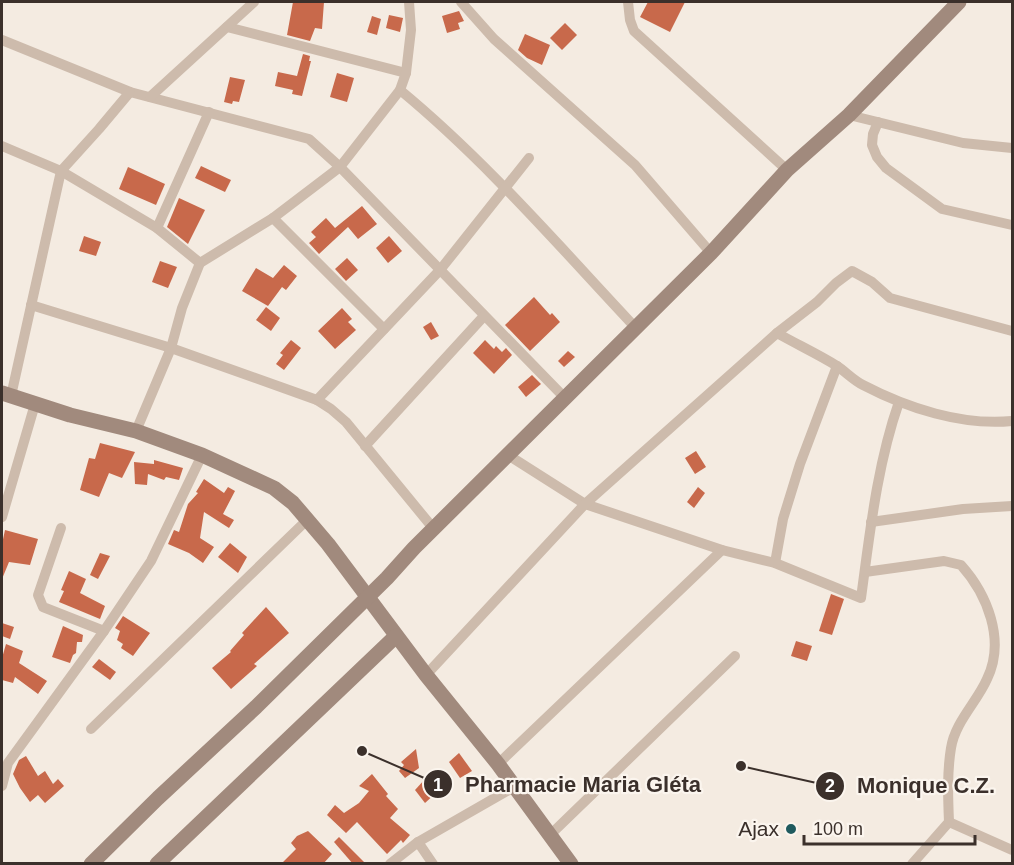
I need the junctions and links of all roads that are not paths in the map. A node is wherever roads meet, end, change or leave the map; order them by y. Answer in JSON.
{"nodes":[{"id":1,"x":254,"y":2,"type":"edge"},
{"id":2,"x":409,"y":2,"type":"edge"},
{"id":3,"x":462,"y":2,"type":"edge"},
{"id":4,"x":628,"y":2,"type":"edge"},
{"id":5,"x":959,"y":2,"type":"edge"},
{"id":6,"x":227,"y":27,"type":"junction"},
{"id":7,"x":2,"y":40,"type":"edge"},
{"id":8,"x":406,"y":73,"type":"junction"},
{"id":9,"x":400,"y":90,"type":"junction"},
{"id":10,"x":130,"y":92,"type":"junction"},
{"id":11,"x":150,"y":97,"type":"junction"},
{"id":12,"x":209,"y":112,"type":"junction"},
{"id":13,"x":849,"y":115,"type":"junction"},
{"id":14,"x":878,"y":122,"type":"junction"},
{"id":15,"x":2,"y":146,"type":"edge"},
{"id":16,"x":1012,"y":148,"type":"edge"},
{"id":17,"x":529,"y":158,"type":"dead end"},
{"id":18,"x":340,"y":167,"type":"junction"},
{"id":19,"x":787,"y":170,"type":"junction"},
{"id":20,"x":61,"y":171,"type":"junction"},
{"id":21,"x":504,"y":188,"type":"junction"},
{"id":22,"x":273,"y":218,"type":"junction"},
{"id":23,"x":1012,"y":225,"type":"edge"},
{"id":24,"x":157,"y":228,"type":"junction"},
{"id":25,"x":711,"y":253,"type":"junction"},
{"id":26,"x":200,"y":263,"type":"junction"},
{"id":27,"x":440,"y":270,"type":"junction"},
{"id":28,"x":31,"y":305,"type":"junction"},
{"id":29,"x":484,"y":316,"type":"junction"},
{"id":30,"x":635,"y":327,"type":"junction"},
{"id":31,"x":384,"y":329,"type":"junction"},
{"id":32,"x":1012,"y":332,"type":"edge"},
{"id":33,"x":777,"y":333,"type":"junction"},
{"id":34,"x":171,"y":348,"type":"junction"},
{"id":35,"x":837,"y":366,"type":"junction"},
{"id":36,"x":6,"y":395,"type":"edge"},
{"id":37,"x":564,"y":397,"type":"junction"},
{"id":38,"x":317,"y":400,"type":"junction"},
{"id":39,"x":899,"y":402,"type":"junction"},
{"id":40,"x":35,"y":404,"type":"junction"},
{"id":41,"x":1012,"y":421,"type":"edge"},
{"id":42,"x":135,"y":432,"type":"junction"},
{"id":43,"x":365,"y":446,"type":"junction"},
{"id":44,"x":202,"y":455,"type":"junction"},
{"id":45,"x":508,"y":455,"type":"junction"},
{"id":46,"x":585,"y":504,"type":"junction"},
{"id":47,"x":1012,"y":506,"type":"edge"},
{"id":48,"x":2,"y":517,"type":"edge"},
{"id":49,"x":307,"y":519,"type":"junction"},
{"id":50,"x":871,"y":522,"type":"junction"},
{"id":51,"x":60,"y":528,"type":"dead end"},
{"id":52,"x":433,"y":528,"type":"junction"},
{"id":53,"x":722,"y":549,"type":"junction"},
{"id":54,"x":775,"y":563,"type":"junction"},
{"id":55,"x":865,"y":572,"type":"junction"},
{"id":56,"x":367,"y":598,"type":"junction"},
{"id":57,"x":104,"y":631,"type":"junction"},
{"id":58,"x":396,"y":636,"type":"junction"},
{"id":59,"x":735,"y":656,"type":"dead end"},
{"id":60,"x":426,"y":675,"type":"junction"},
{"id":61,"x":91,"y":729,"type":"dead end"},
{"id":62,"x":498,"y":764,"type":"junction"},
{"id":63,"x":2,"y":786,"type":"edge"},
{"id":64,"x":514,"y":787,"type":"junction"},
{"id":65,"x":949,"y":822,"type":"junction"},
{"id":66,"x":550,"y":835,"type":"junction"},
{"id":67,"x":418,"y":842,"type":"junction"},
{"id":68,"x":1012,"y":850,"type":"edge"},
{"id":69,"x":91,"y":864,"type":"edge"},
{"id":70,"x":157,"y":864,"type":"edge"},
{"id":71,"x":390,"y":864,"type":"edge"},
{"id":72,"x":433,"y":864,"type":"edge"},
{"id":73,"x":571,"y":864,"type":"edge"},
{"id":74,"x":912,"y":864,"type":"edge"}],
"edges":[{"from":1,"to":6,"type":"street"},
{"from":2,"to":8,"type":"street"},
{"from":3,"to":25,"type":"street"},
{"from":4,"to":19,"type":"street"},
{"from":5,"to":13,"type":"street"},
{"from":6,"to":8,"type":"street"},
{"from":6,"to":11,"type":"street"},
{"from":7,"to":10,"type":"street"},
{"from":8,"to":9,"type":"street"},
{"from":9,"to":18,"type":"street"},
{"from":9,"to":21,"type":"street"},
{"from":10,"to":11,"type":"street"},
{"from":10,"to":20,"type":"street"},
{"from":11,"to":12,"type":"street"},
{"from":12,"to":18,"type":"street"},
{"from":12,"to":24,"type":"street"},
{"from":13,"to":14,"type":"street"},
{"from":13,"to":19,"type":"street"},
{"from":14,"to":16,"type":"street"},
{"from":14,"to":23,"type":"street"},
{"from":15,"to":20,"type":"street"},
{"from":17,"to":21,"type":"street"},
{"from":18,"to":22,"type":"street"},
{"from":18,"to":27,"type":"street"},
{"from":19,"to":25,"type":"street"},
{"from":20,"to":24,"type":"street"},
{"from":20,"to":28,"type":"street"},
{"from":21,"to":27,"type":"street"},
{"from":21,"to":30,"type":"street"},
{"from":22,"to":26,"type":"street"},
{"from":22,"to":31,"type":"street"},
{"from":24,"to":26,"type":"street"},
{"from":25,"to":30,"type":"street"},
{"from":26,"to":34,"type":"street"},
{"from":27,"to":29,"type":"street"},
{"from":27,"to":31,"type":"street"},
{"from":28,"to":34,"type":"street"},
{"from":28,"to":36,"type":"street"},
{"from":29,"to":37,"type":"street"},
{"from":29,"to":43,"type":"street"},
{"from":30,"to":37,"type":"street"},
{"from":31,"to":38,"type":"street"},
{"from":32,"to":33,"type":"street"},
{"from":33,"to":35,"type":"street"},
{"from":33,"to":46,"type":"street"},
{"from":34,"to":38,"type":"street"},
{"from":34,"to":42,"type":"street"},
{"from":35,"to":39,"type":"street"},
{"from":35,"to":54,"type":"street"},
{"from":36,"to":40,"type":"street"},
{"from":37,"to":45,"type":"street"},
{"from":38,"to":43,"type":"street"},
{"from":39,"to":41,"type":"street"},
{"from":39,"to":50,"type":"street"},
{"from":40,"to":42,"type":"street"},
{"from":40,"to":48,"type":"street"},
{"from":42,"to":44,"type":"street"},
{"from":43,"to":52,"type":"street"},
{"from":44,"to":49,"type":"street"},
{"from":44,"to":57,"type":"street"},
{"from":45,"to":46,"type":"street"},
{"from":45,"to":52,"type":"street"},
{"from":46,"to":53,"type":"street"},
{"from":46,"to":60,"type":"street"},
{"from":47,"to":50,"type":"street"},
{"from":49,"to":56,"type":"street"},
{"from":49,"to":61,"type":"street"},
{"from":50,"to":55,"type":"street"},
{"from":51,"to":57,"type":"street"},
{"from":52,"to":56,"type":"street"},
{"from":53,"to":54,"type":"street"},
{"from":53,"to":62,"type":"street"},
{"from":54,"to":55,"type":"street"},
{"from":55,"to":65,"type":"street"},
{"from":56,"to":58,"type":"street"},
{"from":56,"to":69,"type":"street"},
{"from":57,"to":63,"type":"street"},
{"from":58,"to":60,"type":"street"},
{"from":58,"to":70,"type":"street"},
{"from":59,"to":66,"type":"street"},
{"from":60,"to":62,"type":"street"},
{"from":62,"to":64,"type":"street"},
{"from":64,"to":66,"type":"street"},
{"from":64,"to":67,"type":"street"},
{"from":65,"to":68,"type":"street"},
{"from":65,"to":74,"type":"street"},
{"from":66,"to":73,"type":"street"},
{"from":67,"to":71,"type":"street"},
{"from":67,"to":72,"type":"street"}]}
